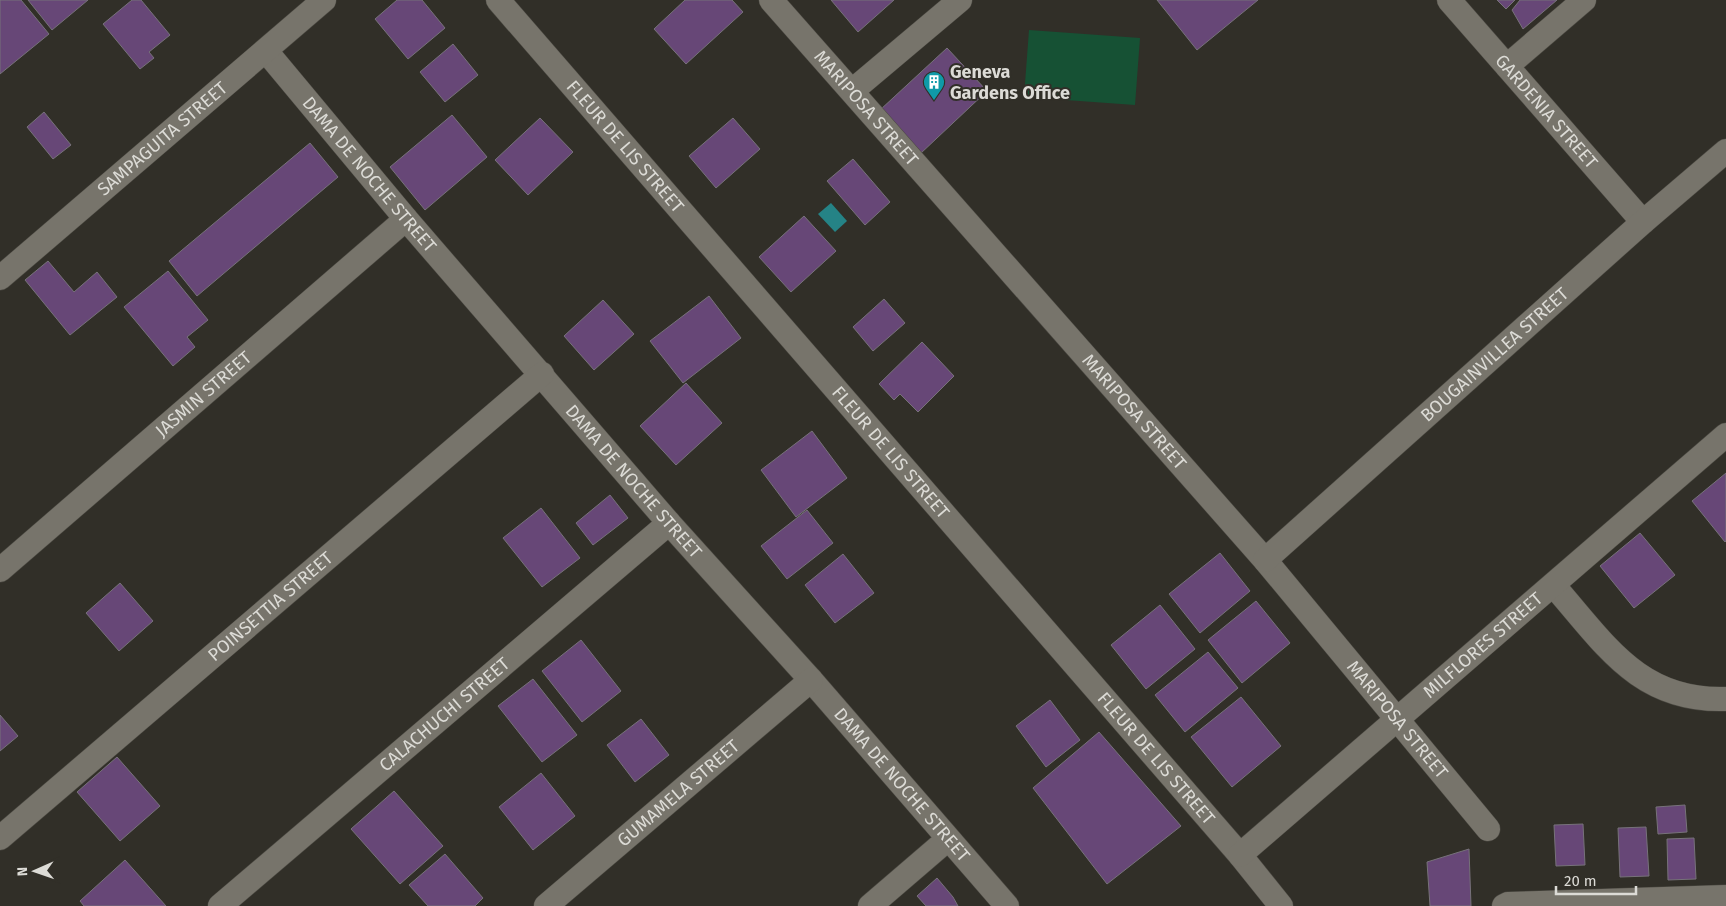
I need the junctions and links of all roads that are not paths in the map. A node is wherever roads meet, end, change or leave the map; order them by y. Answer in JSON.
{"nodes":[{"id":1,"x":324,"y":0,"type":"edge"},
{"id":2,"x":498,"y":0,"type":"edge"},
{"id":3,"x":771,"y":0,"type":"edge"},
{"id":4,"x":960,"y":0,"type":"edge"},
{"id":5,"x":1449,"y":0,"type":"edge"},
{"id":6,"x":1584,"y":0,"type":"edge"},
{"id":7,"x":266,"y":51,"type":"junction"},
{"id":8,"x":1506,"y":66,"type":"junction"},
{"id":9,"x":852,"y":91,"type":"junction"},
{"id":10,"x":1726,"y":151,"type":"edge"},
{"id":11,"x":406,"y":219,"type":"junction"},
{"id":12,"x":1643,"y":222,"type":"junction"},
{"id":13,"x":0,"y":278,"type":"edge"},
{"id":14,"x":542,"y":374,"type":"junction"},
{"id":15,"x":1726,"y":436,"type":"edge"},
{"id":16,"x":669,"y":522,"type":"junction"},
{"id":17,"x":1265,"y":560,"type":"junction"},
{"id":18,"x":0,"y":570,"type":"edge"},
{"id":19,"x":1554,"y":586,"type":"junction"},
{"id":20,"x":811,"y":680,"type":"junction"},
{"id":21,"x":1726,"y":699,"type":"edge"},
{"id":22,"x":1397,"y":722,"type":"junction"},
{"id":23,"x":1488,"y":829,"type":"dead end"},
{"id":24,"x":0,"y":838,"type":"edge"},
{"id":25,"x":948,"y":839,"type":"junction"},
{"id":26,"x":1240,"y":855,"type":"junction"},
{"id":27,"x":1726,"y":897,"type":"edge"},
{"id":28,"x":220,"y":906,"type":"edge"},
{"id":29,"x":546,"y":906,"type":"edge"},
{"id":30,"x":870,"y":906,"type":"edge"},
{"id":31,"x":1007,"y":906,"type":"edge"},
{"id":32,"x":1281,"y":906,"type":"edge"},
{"id":33,"x":1504,"y":906,"type":"edge"}],
"edges":[{"from":1,"to":7,"type":"street","name":"SAMPAGUITA STREET"},
{"from":2,"to":26,"type":"street","name":"FLEUR DE LIS STREET"},
{"from":3,"to":9,"type":"street","name":"MARIPOSA STREET"},
{"from":4,"to":9,"type":"street"},
{"from":5,"to":8,"type":"street","name":"GARDENIA STREET"},
{"from":6,"to":8,"type":"street"},
{"from":7,"to":11,"type":"street","name":"DAMA DE NOCHE STREET"},
{"from":7,"to":13,"type":"street","name":"SAMPAGUITA STREET"},
{"from":8,"to":12,"type":"street","name":"GARDENIA STREET"},
{"from":9,"to":17,"type":"street","name":"MARIPOSA STREET"},
{"from":10,"to":12,"type":"street","name":"BOUGAINVILLEA STREET"},
{"from":11,"to":14,"type":"street","name":"DAMA DE NOCHE STREET"},
{"from":11,"to":18,"type":"street","name":"JASMIN STREET"},
{"from":12,"to":17,"type":"street","name":"BOUGAINVILLEA STREET"},
{"from":14,"to":16,"type":"street","name":"DAMA DE NOCHE STREET"},
{"from":14,"to":24,"type":"street","name":"POINSETTIA STREET"},
{"from":15,"to":19,"type":"street","name":"MILFLORES STREET"},
{"from":16,"to":20,"type":"street","name":"DAMA DE NOCHE STREET"},
{"from":16,"to":28,"type":"street","name":"CALACHUCHI STREET"},
{"from":17,"to":22,"type":"street","name":"MARIPOSA STREET"},
{"from":19,"to":21,"type":"street"},
{"from":19,"to":22,"type":"street","name":"MILFLORES STREET"},
{"from":20,"to":25,"type":"street","name":"DAMA DE NOCHE STREET"},
{"from":20,"to":29,"type":"street","name":"GUMAMELA STREET"},
{"from":22,"to":23,"type":"street","name":"MARIPOSA STREET"},
{"from":22,"to":26,"type":"street","name":"MILFLORES STREET"},
{"from":25,"to":30,"type":"street"},
{"from":25,"to":31,"type":"street","name":"DAMA DE NOCHE STREET"},
{"from":26,"to":32,"type":"street","name":"FLEUR DE LIS STREET"},
{"from":27,"to":33,"type":"street"}]}
